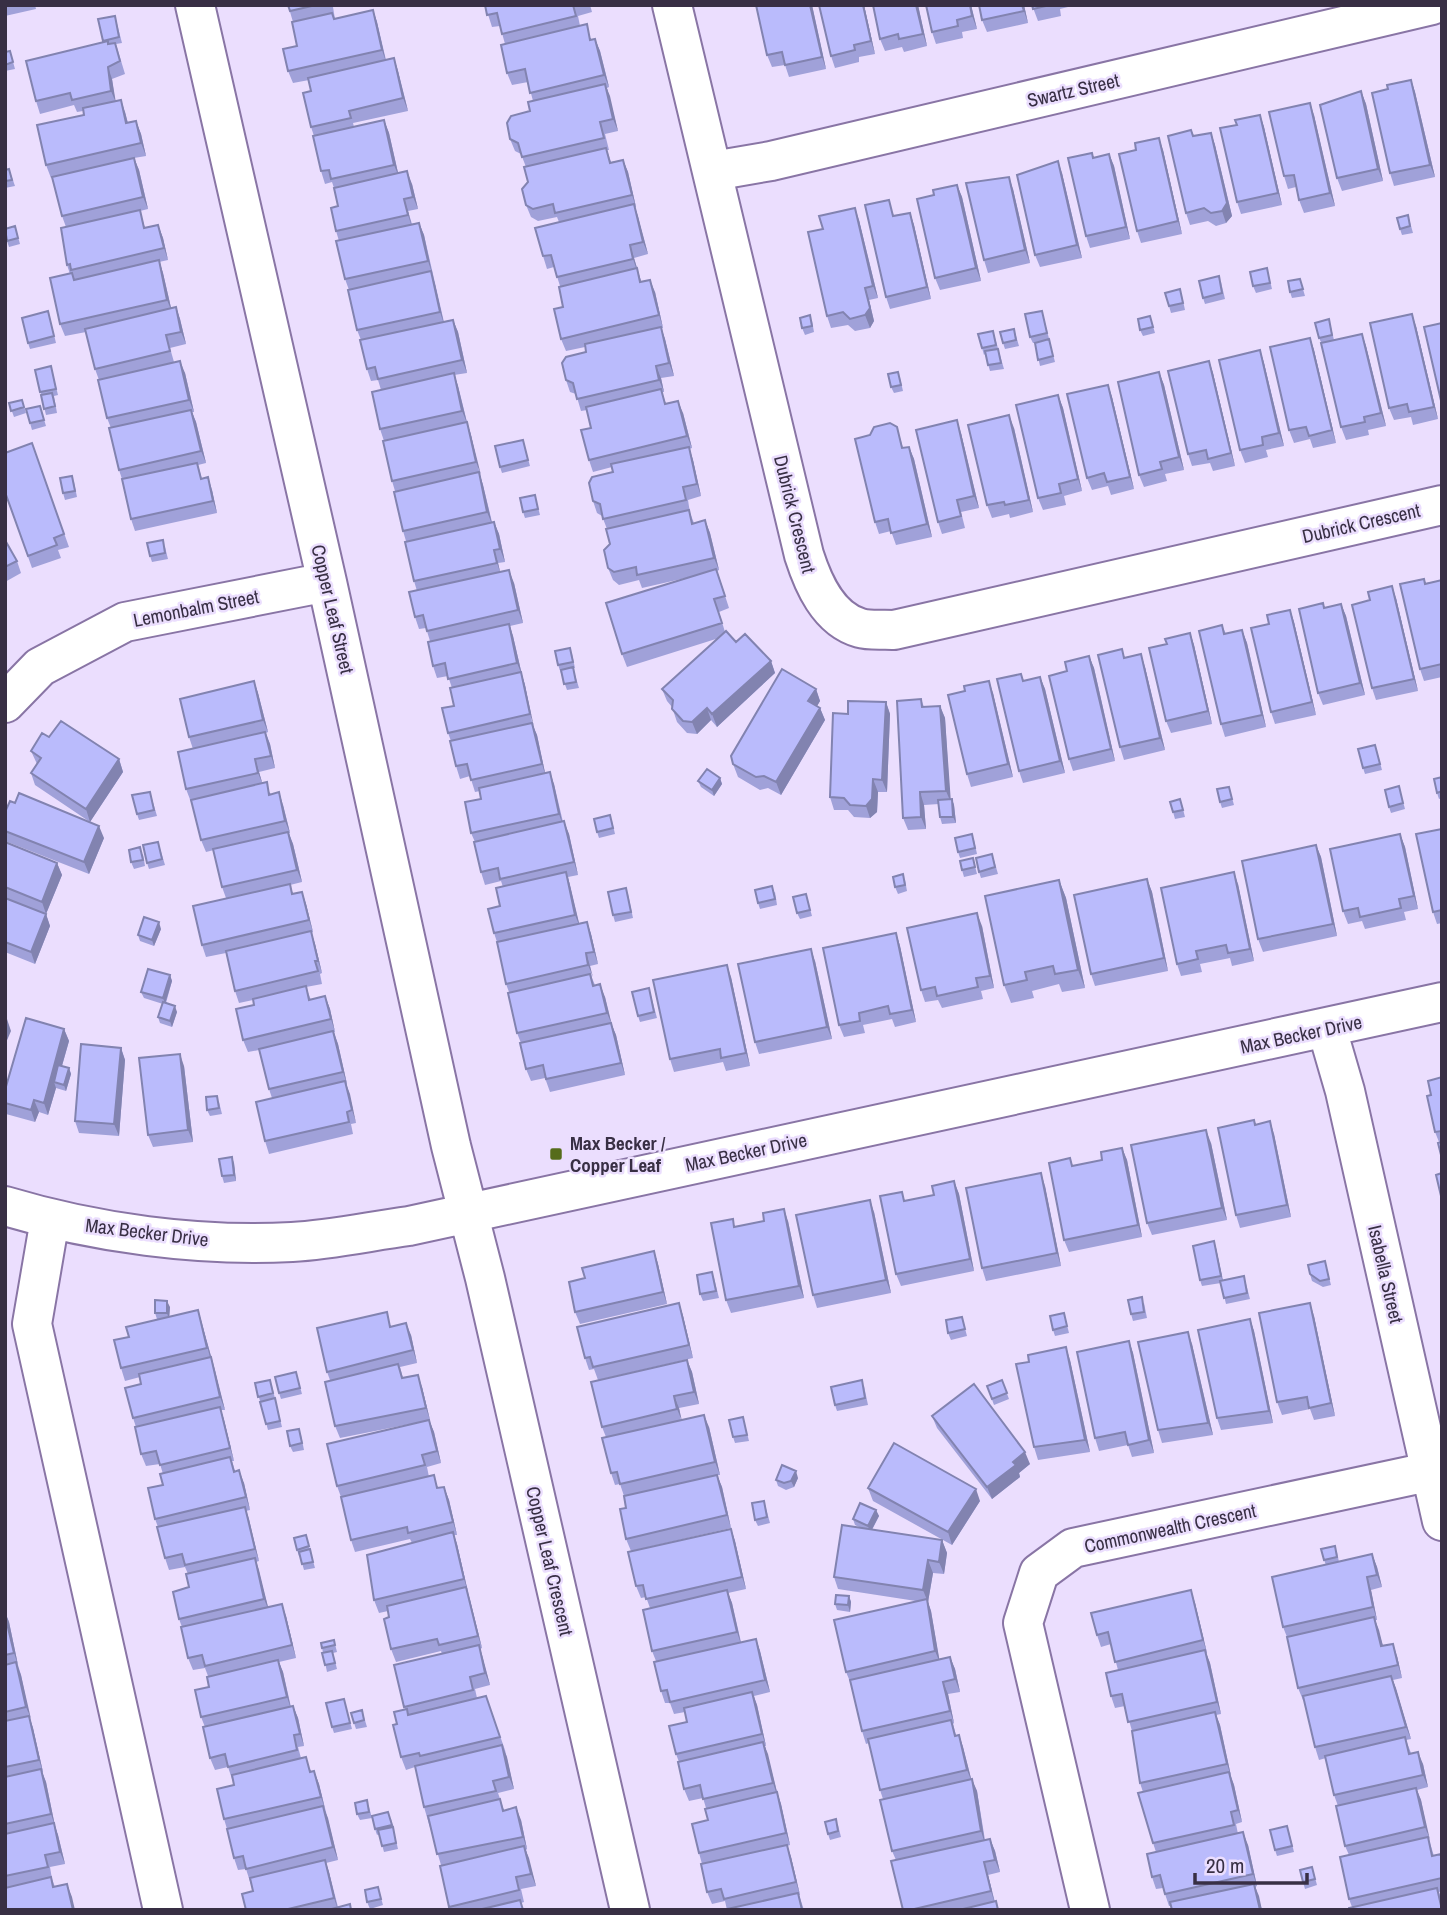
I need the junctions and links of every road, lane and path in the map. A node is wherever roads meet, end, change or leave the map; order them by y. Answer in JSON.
{"nodes":[{"id":1,"x":195,"y":5,"type":"edge"},
{"id":2,"x":672,"y":5,"type":"edge"},
{"id":3,"x":1432,"y":5,"type":"edge"},
{"id":4,"x":713,"y":171,"type":"junction"},
{"id":5,"x":1442,"y":505,"type":"edge"},
{"id":6,"x":327,"y":582,"type":"junction"},
{"id":7,"x":5,"y":703,"type":"edge"},
{"id":8,"x":1442,"y":1002,"type":"edge"},
{"id":9,"x":1327,"y":1029,"type":"junction"},
{"id":10,"x":5,"y":1206,"type":"edge"},
{"id":11,"x":469,"y":1213,"type":"junction"},
{"id":12,"x":50,"y":1219,"type":"junction"},
{"id":13,"x":1436,"y":1470,"type":"edge"},
{"id":14,"x":1442,"y":1521,"type":"edge"},
{"id":15,"x":163,"y":1910,"type":"edge"},
{"id":16,"x":630,"y":1910,"type":"edge"},
{"id":17,"x":1090,"y":1910,"type":"edge"}],
"edges":[{"from":1,"to":6,"type":"street","name":"Copper Leaf Street"},
{"from":2,"to":4,"type":"street","name":"Dubrick Crescent"},
{"from":3,"to":4,"type":"street","name":"Swartz Street"},
{"from":4,"to":5,"type":"street","name":"Dubrick Crescent"},
{"from":6,"to":7,"type":"street","name":"Lemonbalm Street"},
{"from":6,"to":11,"type":"street","name":"Copper Leaf Street"},
{"from":8,"to":9,"type":"street","name":"Max Becker Drive"},
{"from":9,"to":11,"type":"street","name":"Max Becker Drive"},
{"from":9,"to":13,"type":"street","name":"Isabella Street"},
{"from":10,"to":12,"type":"street","name":"Max Becker Drive"},
{"from":11,"to":12,"type":"street","name":"Max Becker Drive"},
{"from":11,"to":16,"type":"street","name":"Copper Leaf Crescent"},
{"from":12,"to":15,"type":"street"},
{"from":13,"to":14,"type":"street","name":"Isabella Street"},
{"from":13,"to":17,"type":"street","name":"Commonwealth Crescent"}]}
